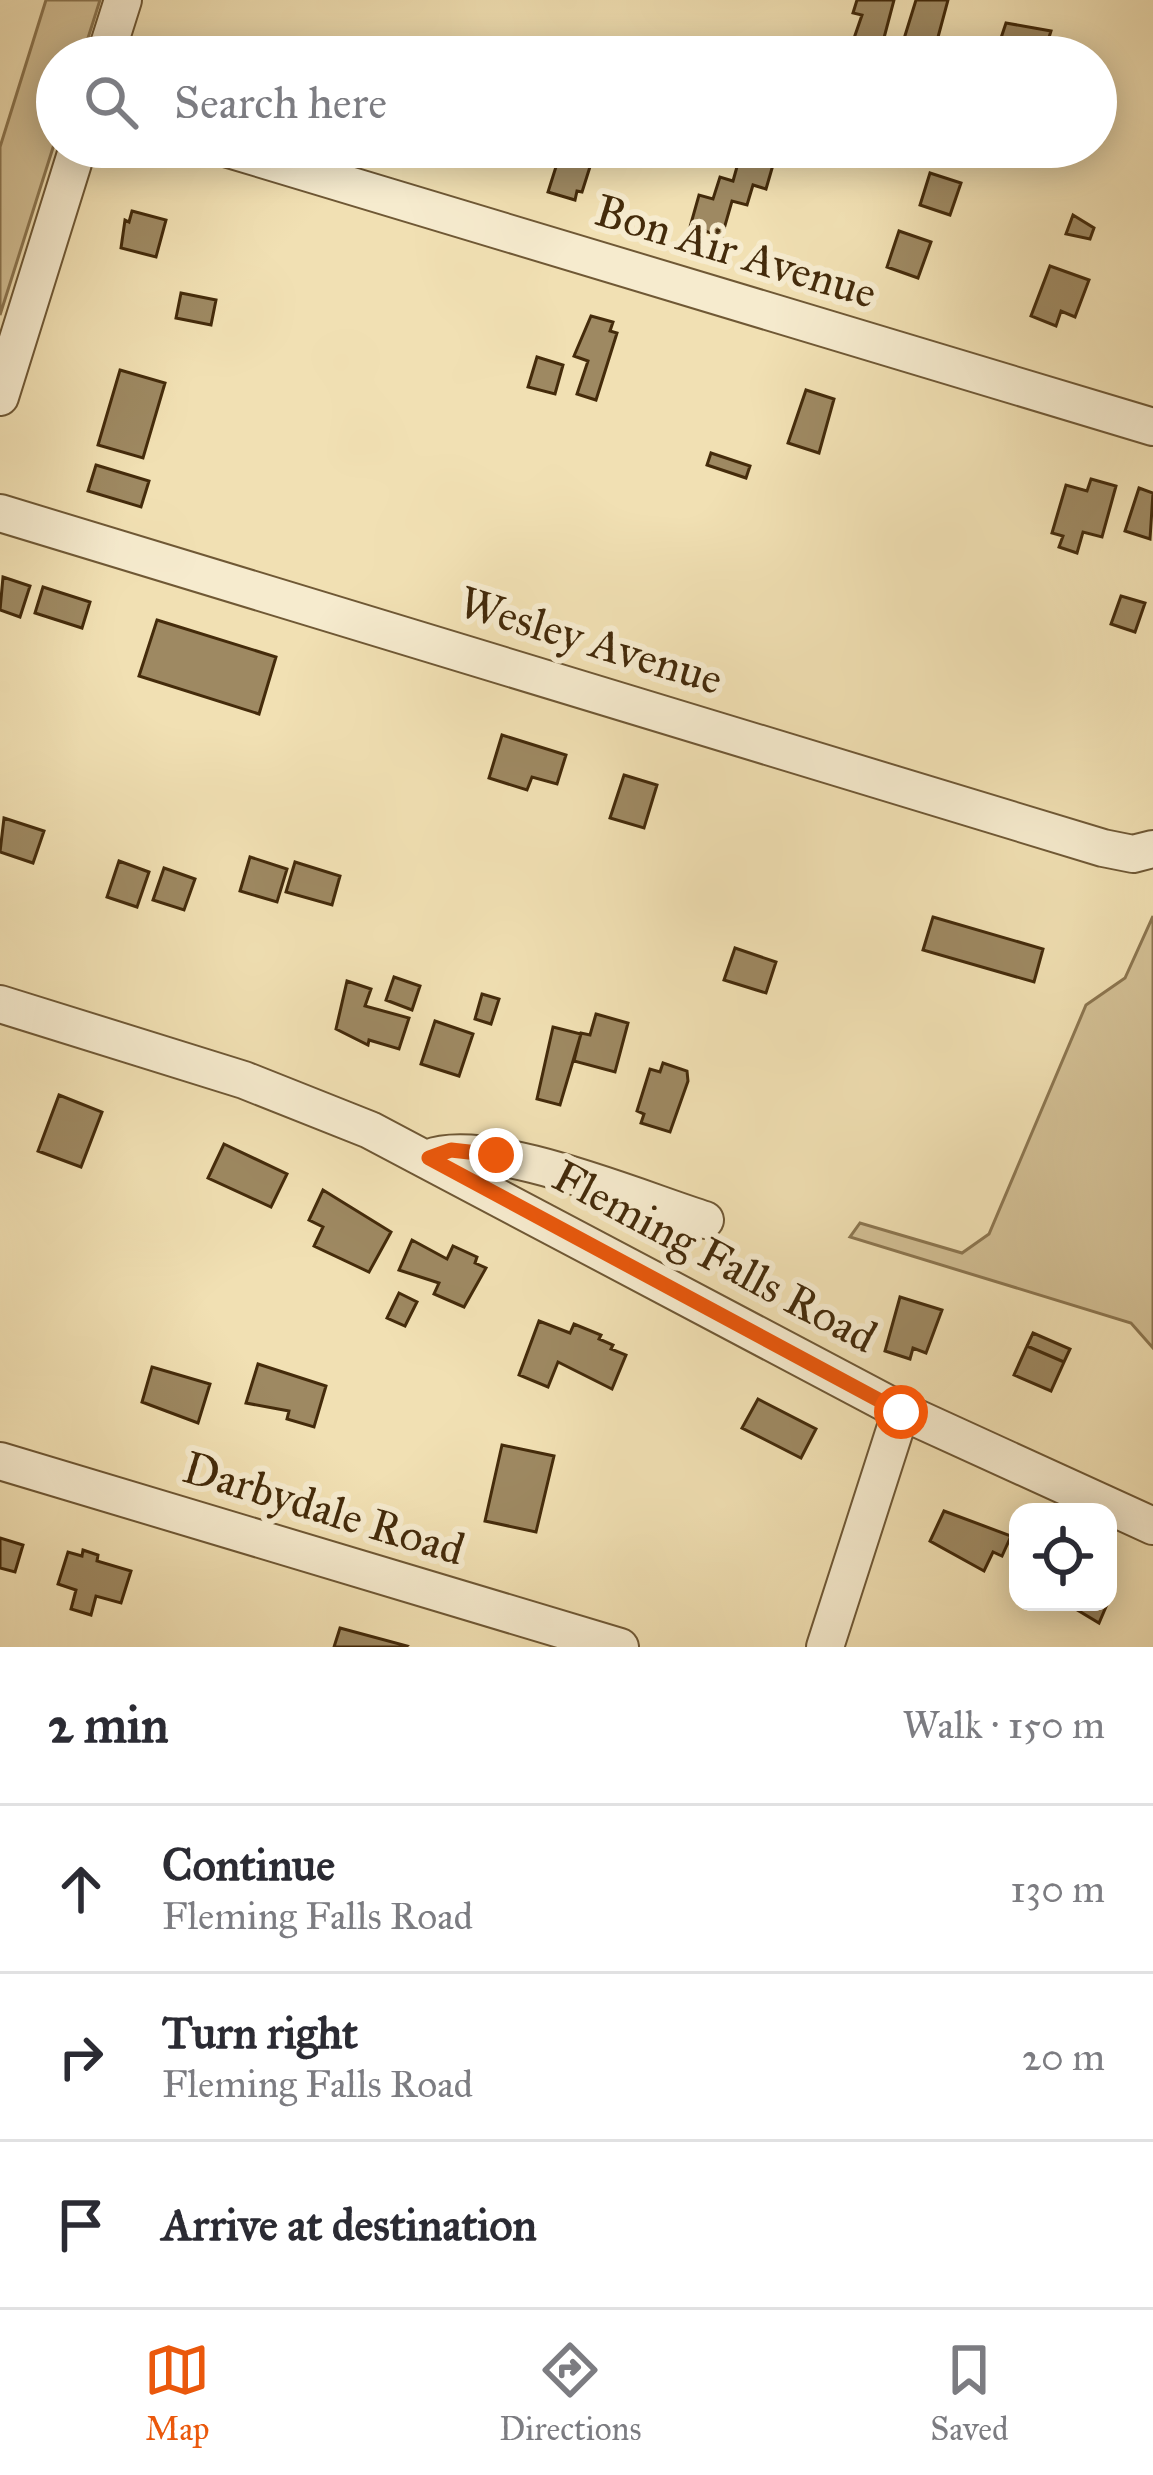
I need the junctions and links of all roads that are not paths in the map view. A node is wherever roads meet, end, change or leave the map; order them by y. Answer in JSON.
{"nodes":[{"id":1,"x":123,"y":0,"type":"edge"},
{"id":2,"x":112,"y":36,"type":"edge"},
{"id":3,"x":71,"y":168,"type":"edge"},
{"id":4,"x":292,"y":168,"type":"edge"},
{"id":5,"x":0,"y":397,"type":"edge"},
{"id":6,"x":1153,"y":427,"type":"edge"},
{"id":7,"x":0,"y":513,"type":"edge"},
{"id":8,"x":1153,"y":849,"type":"edge"},
{"id":9,"x":0,"y":1004,"type":"edge"},
{"id":10,"x":429,"y":1158,"type":"junction"},
{"id":11,"x":705,"y":1220,"type":"dead end"},
{"id":12,"x":901,"y":1412,"type":"junction"},
{"id":13,"x":0,"y":1461,"type":"edge"},
{"id":14,"x":1153,"y":1526,"type":"edge"},
{"id":15,"x":620,"y":1647,"type":"edge"},
{"id":16,"x":825,"y":1647,"type":"edge"}],
"edges":[{"from":1,"to":2,"type":"street"},
{"from":3,"to":5,"type":"street"},
{"from":4,"to":6,"type":"street","name":"Bon Air Avenue"},
{"from":7,"to":8,"type":"street","name":"Wesley Avenue"},
{"from":9,"to":10,"type":"street","name":"Fleming Falls Road"},
{"from":10,"to":11,"type":"street","name":"Fleming Falls Road"},
{"from":10,"to":12,"type":"street","name":"Fleming Falls Road"},
{"from":12,"to":14,"type":"street","name":"Fleming Falls Road"},
{"from":12,"to":16,"type":"street"},
{"from":13,"to":15,"type":"street","name":"Darbydale Road"}]}
